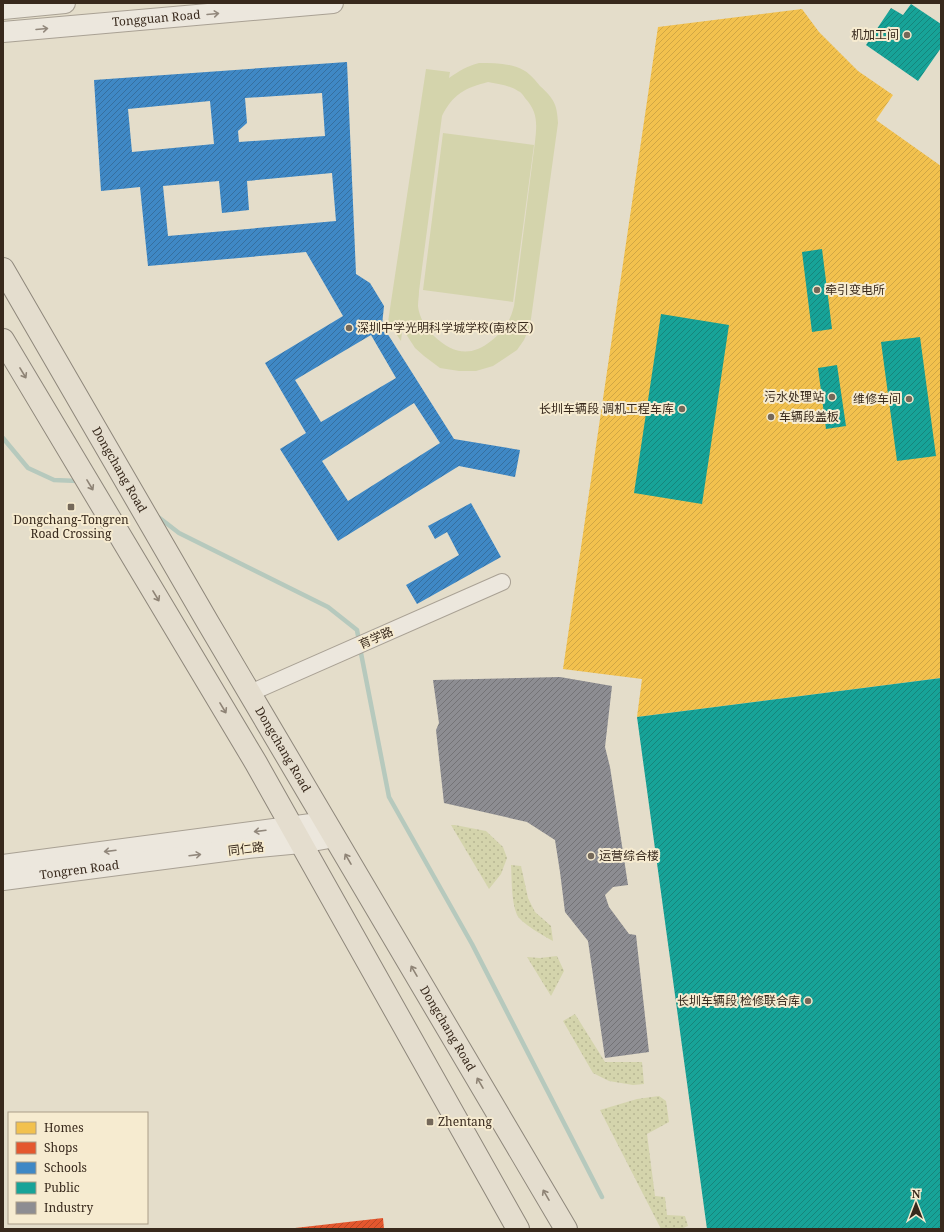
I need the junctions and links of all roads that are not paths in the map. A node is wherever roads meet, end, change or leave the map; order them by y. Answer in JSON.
{"nodes":[{"id":1,"x":64,"y":3,"type":"edge"},
{"id":2,"x":333,"y":3,"type":"edge"},
{"id":3,"x":3,"y":9,"type":"edge"},
{"id":4,"x":3,"y":32,"type":"edge"},
{"id":5,"x":3,"y":269,"type":"edge"},
{"id":6,"x":3,"y":340,"type":"edge"},
{"id":7,"x":502,"y":582,"type":"dead end"},
{"id":8,"x":250,"y":694,"type":"junction"},
{"id":9,"x":330,"y":830,"type":"junction"},
{"id":10,"x":296,"y":835,"type":"junction"},
{"id":11,"x":153,"y":853,"type":"junction"},
{"id":12,"x":3,"y":865,"type":"edge"},
{"id":13,"x":3,"y":880,"type":"edge"},
{"id":14,"x":518,"y":1229,"type":"edge"},
{"id":15,"x":566,"y":1229,"type":"edge"}],
"edges":[{"from":1,"to":3,"type":"street"},
{"from":4,"to":2,"type":"street","name":"Tongguan Road","one_way":true},
{"from":5,"to":8,"type":"main road","name":"Dongchang Road"},
{"from":6,"to":10,"type":"main road","one_way":true},
{"from":7,"to":8,"type":"street","name":"育学路"},
{"from":8,"to":9,"type":"main road","name":"Dongchang Road"},
{"from":9,"to":10,"type":"street","name":"同仁路"},
{"from":15,"to":9,"type":"main road","name":"Dongchang Road","one_way":true},
{"from":10,"to":11,"type":"street","name":"同仁路"},
{"from":10,"to":14,"type":"main road"},
{"from":11,"to":12,"type":"street","name":"Tongren Road","one_way":true},
{"from":11,"to":13,"type":"street","name":"Tongren Road"}]}
